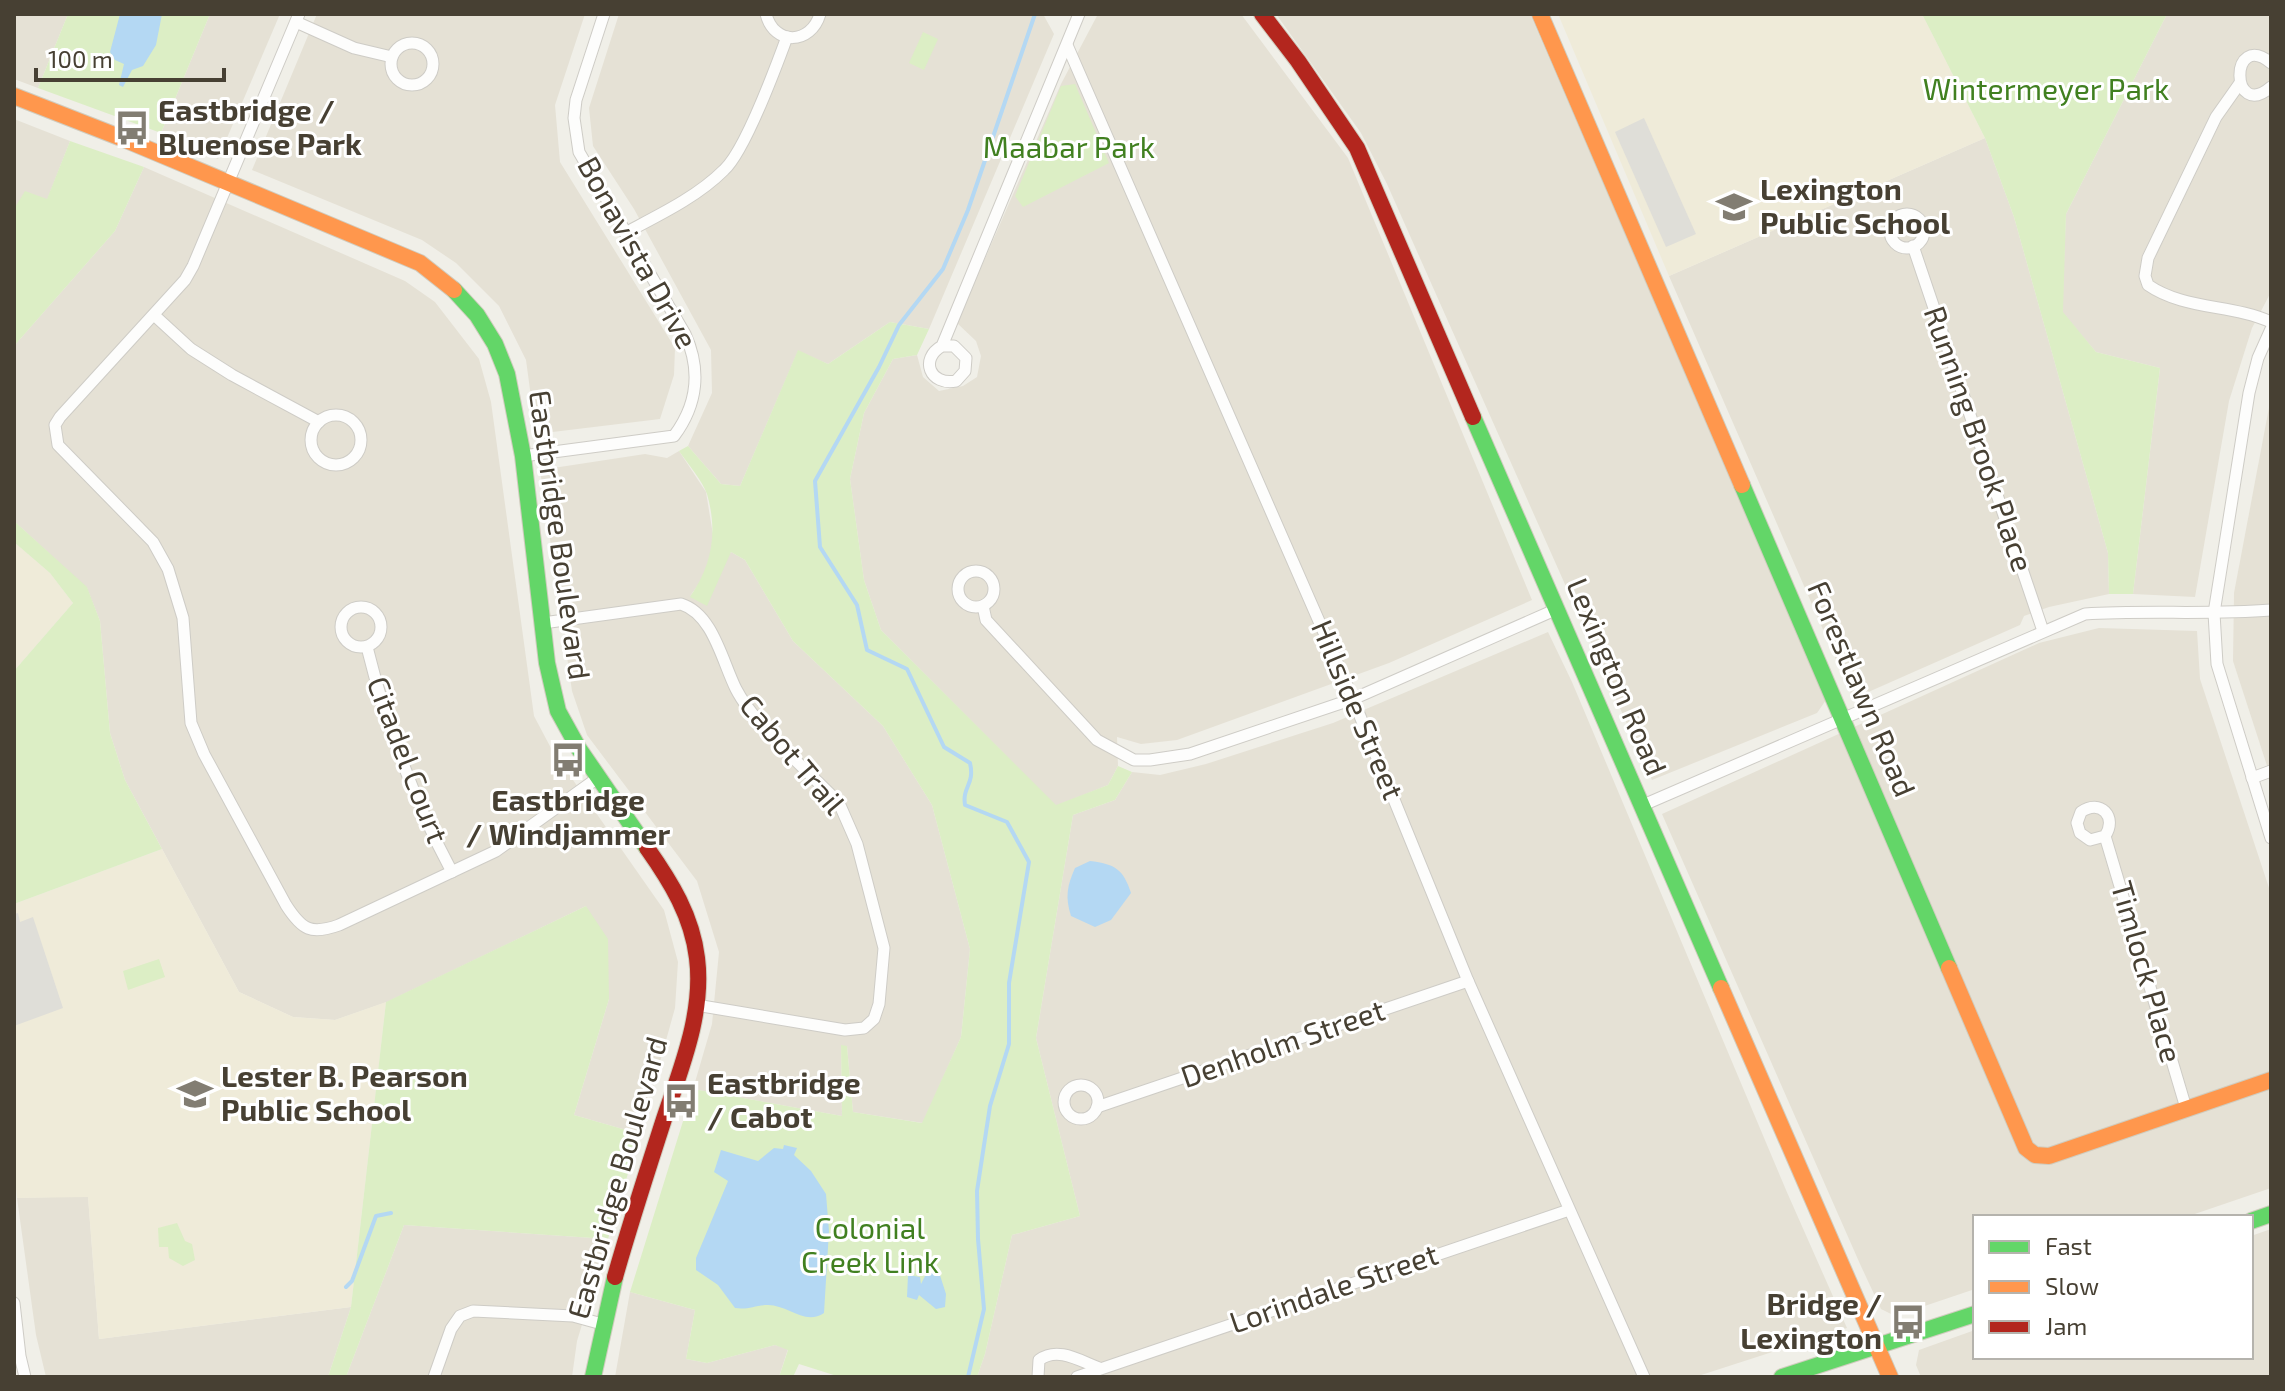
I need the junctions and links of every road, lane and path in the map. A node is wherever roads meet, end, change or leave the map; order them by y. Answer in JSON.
{"nodes":[{"id":1,"x":604,"y":14,"type":"edge"},
{"id":2,"x":766,"y":14,"type":"edge"},
{"id":3,"x":820,"y":14,"type":"edge"},
{"id":4,"x":1079,"y":14,"type":"edge"},
{"id":5,"x":1262,"y":14,"type":"edge"},
{"id":6,"x":1540,"y":14,"type":"edge"},
{"id":7,"x":297,"y":18,"type":"edge"},
{"id":8,"x":787,"y":37,"type":"junction"},
{"id":9,"x":1067,"y":45,"type":"junction"},
{"id":10,"x":392,"y":57,"type":"dead end"},
{"id":11,"x":2271,"y":63,"type":"edge"},
{"id":12,"x":2240,"y":83,"type":"junction"},
{"id":13,"x":2271,"y":87,"type":"edge"},
{"id":14,"x":14,"y":96,"type":"edge"},
{"id":15,"x":230,"y":183,"type":"junction"},
{"id":16,"x":625,"y":233,"type":"junction"},
{"id":17,"x":1913,"y":246,"type":"dead end"},
{"id":18,"x":154,"y":315,"type":"junction"},
{"id":19,"x":2271,"y":322,"type":"edge"},
{"id":20,"x":2271,"y":329,"type":"edge"},
{"id":21,"x":942,"y":346,"type":"dead end"},
{"id":22,"x":319,"y":422,"type":"junction"},
{"id":23,"x":523,"y":456,"type":"junction"},
{"id":24,"x":983,"y":606,"type":"dead end"},
{"id":25,"x":1557,"y":609,"type":"junction"},
{"id":26,"x":2271,"y":610,"type":"edge"},
{"id":27,"x":2214,"y":613,"type":"junction"},
{"id":28,"x":543,"y":623,"type":"junction"},
{"id":29,"x":2043,"y":631,"type":"junction"},
{"id":30,"x":367,"y":647,"type":"dead end"},
{"id":31,"x":1353,"y":699,"type":"junction"},
{"id":32,"x":1843,"y":718,"type":"junction"},
{"id":33,"x":2271,"y":771,"type":"edge"},
{"id":34,"x":599,"y":777,"type":"junction"},
{"id":35,"x":2252,"y":778,"type":"junction"},
{"id":36,"x":1641,"y":806,"type":"junction"},
{"id":37,"x":2105,"y":836,"type":"dead end"},
{"id":38,"x":2271,"y":838,"type":"edge"},
{"id":39,"x":452,"y":872,"type":"junction"},
{"id":40,"x":1468,"y":981,"type":"junction"},
{"id":41,"x":696,"y":1005,"type":"junction"},
{"id":42,"x":2271,"y":1080,"type":"edge"},
{"id":43,"x":1097,"y":1107,"type":"dead end"},
{"id":44,"x":2186,"y":1108,"type":"junction"},
{"id":45,"x":1569,"y":1210,"type":"junction"},
{"id":46,"x":14,"y":1303,"type":"edge"},
{"id":47,"x":1973,"y":1315,"type":"edge"},
{"id":48,"x":602,"y":1324,"type":"junction"},
{"id":49,"x":1878,"y":1346,"type":"junction"},
{"id":50,"x":1099,"y":1368,"type":"junction"},
{"id":51,"x":25,"y":1377,"type":"edge"},
{"id":52,"x":434,"y":1377,"type":"edge"},
{"id":53,"x":593,"y":1377,"type":"edge"},
{"id":54,"x":1038,"y":1377,"type":"edge"},
{"id":55,"x":1077,"y":1377,"type":"edge"},
{"id":56,"x":1644,"y":1377,"type":"edge"},
{"id":57,"x":1782,"y":1377,"type":"edge"},
{"id":58,"x":1890,"y":1377,"type":"edge"}],
"edges":[{"from":1,"to":16,"type":"street","name":"Bonavista Drive"},
{"from":2,"to":8,"type":"street"},
{"from":3,"to":8,"type":"street"},
{"from":4,"to":9,"type":"street"},
{"from":5,"to":25,"type":"street","name":"Lexington Road"},
{"from":6,"to":32,"type":"street","name":"Forestlawn Road"},
{"from":7,"to":10,"type":"street"},
{"from":7,"to":15,"type":"street"},
{"from":8,"to":16,"type":"street"},
{"from":9,"to":21,"type":"street"},
{"from":9,"to":31,"type":"street","name":"Hillside Street"},
{"from":11,"to":12,"type":"street"},
{"from":12,"to":13,"type":"street"},
{"from":12,"to":19,"type":"street"},
{"from":14,"to":15,"type":"street","name":"Eastbridge Boulevard"},
{"from":15,"to":18,"type":"street"},
{"from":15,"to":23,"type":"street","name":"Eastbridge Boulevard"},
{"from":16,"to":23,"type":"street","name":"Bonavista Drive"},
{"from":17,"to":29,"type":"street","name":"Running Brook Place"},
{"from":18,"to":22,"type":"street"},
{"from":18,"to":39,"type":"street"},
{"from":20,"to":27,"type":"street"},
{"from":22,"to":22,"type":"street"},
{"from":23,"to":28,"type":"street","name":"Eastbridge Boulevard"},
{"from":24,"to":31,"type":"street"},
{"from":25,"to":31,"type":"street"},
{"from":25,"to":36,"type":"street","name":"Lexington Road"},
{"from":26,"to":27,"type":"street"},
{"from":27,"to":29,"type":"street"},
{"from":27,"to":35,"type":"street"},
{"from":28,"to":34,"type":"street","name":"Eastbridge Boulevard"},
{"from":28,"to":41,"type":"street","name":"Cabot Trail"},
{"from":29,"to":32,"type":"street"},
{"from":30,"to":39,"type":"street","name":"Citadel Court"},
{"from":31,"to":40,"type":"street","name":"Hillside Street"},
{"from":32,"to":36,"type":"street"},
{"from":32,"to":44,"type":"street","name":"Forestlawn Road"},
{"from":33,"to":35,"type":"street"},
{"from":34,"to":39,"type":"street"},
{"from":34,"to":41,"type":"street","name":"Eastbridge Boulevard"},
{"from":35,"to":38,"type":"street"},
{"from":36,"to":49,"type":"street","name":"Lexington Road"},
{"from":37,"to":44,"type":"street","name":"Timlock Place"},
{"from":40,"to":43,"type":"street","name":"Denholm Street"},
{"from":40,"to":45,"type":"street","name":"Hillside Street"},
{"from":41,"to":48,"type":"street","name":"Eastbridge Boulevard"},
{"from":42,"to":44,"type":"street","name":"Forestlawn Road"},
{"from":45,"to":50,"type":"street","name":"Lorindale Street"},
{"from":45,"to":56,"type":"street","name":"Hillside Street"},
{"from":46,"to":51,"type":"street"},
{"from":47,"to":49,"type":"street"},
{"from":48,"to":52,"type":"street"},
{"from":48,"to":53,"type":"street","name":"Eastbridge Boulevard"},
{"from":49,"to":57,"type":"street"},
{"from":49,"to":58,"type":"street","name":"Lexington Road"},
{"from":50,"to":54,"type":"street"},
{"from":50,"to":55,"type":"street","name":"Lorindale Street"}]}
